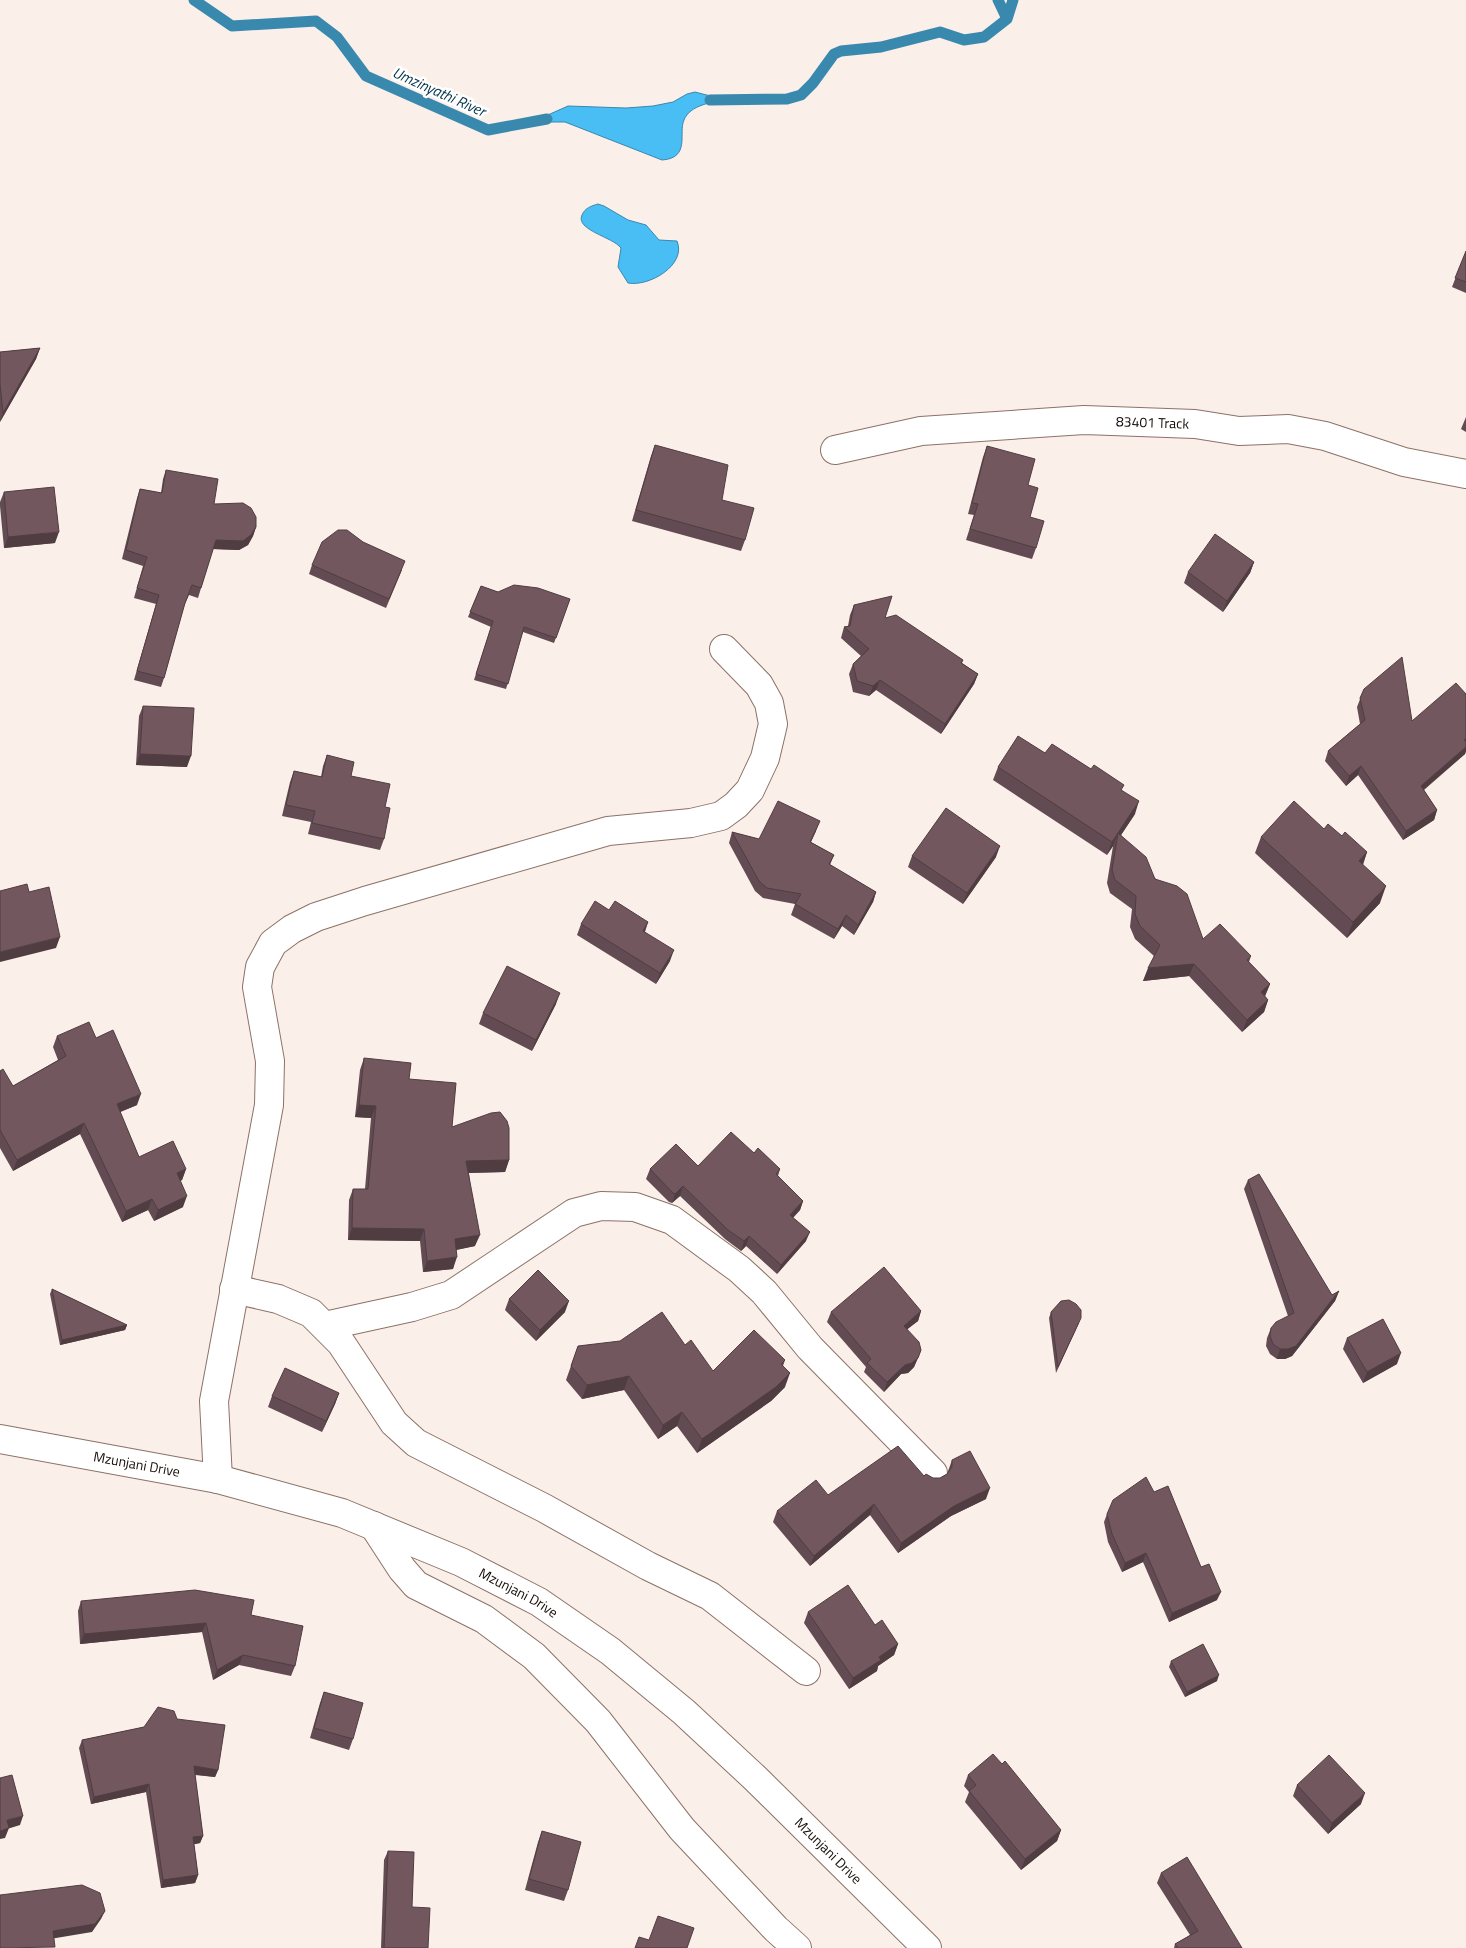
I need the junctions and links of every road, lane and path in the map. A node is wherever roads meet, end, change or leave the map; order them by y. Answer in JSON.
{"nodes":[{"id":1,"x":835,"y":450,"type":"dead end"},
{"id":2,"x":1466,"y":474,"type":"edge"},
{"id":3,"x":724,"y":649,"type":"dead end"},
{"id":4,"x":234,"y":1290,"type":"junction"},
{"id":5,"x":325,"y":1326,"type":"junction"},
{"id":6,"x":0,"y":1439,"type":"edge"},
{"id":7,"x":933,"y":1474,"type":"dead end"},
{"id":8,"x":218,"y":1479,"type":"junction"},
{"id":9,"x":374,"y":1526,"type":"junction"},
{"id":10,"x":806,"y":1671,"type":"dead end"},
{"id":11,"x":797,"y":1948,"type":"edge"},
{"id":12,"x":927,"y":1948,"type":"edge"}],
"edges":[{"from":1,"to":2,"type":"street","name":"83401 Track"},
{"from":3,"to":4,"type":"street"},
{"from":4,"to":5,"type":"street"},
{"from":4,"to":8,"type":"street"},
{"from":5,"to":7,"type":"street"},
{"from":5,"to":10,"type":"street"},
{"from":6,"to":8,"type":"street","name":"Mzunjani Drive"},
{"from":8,"to":9,"type":"street","name":"Mzunjani Drive"},
{"from":9,"to":11,"type":"street"},
{"from":9,"to":12,"type":"street","name":"Mzunjani Drive"}]}
